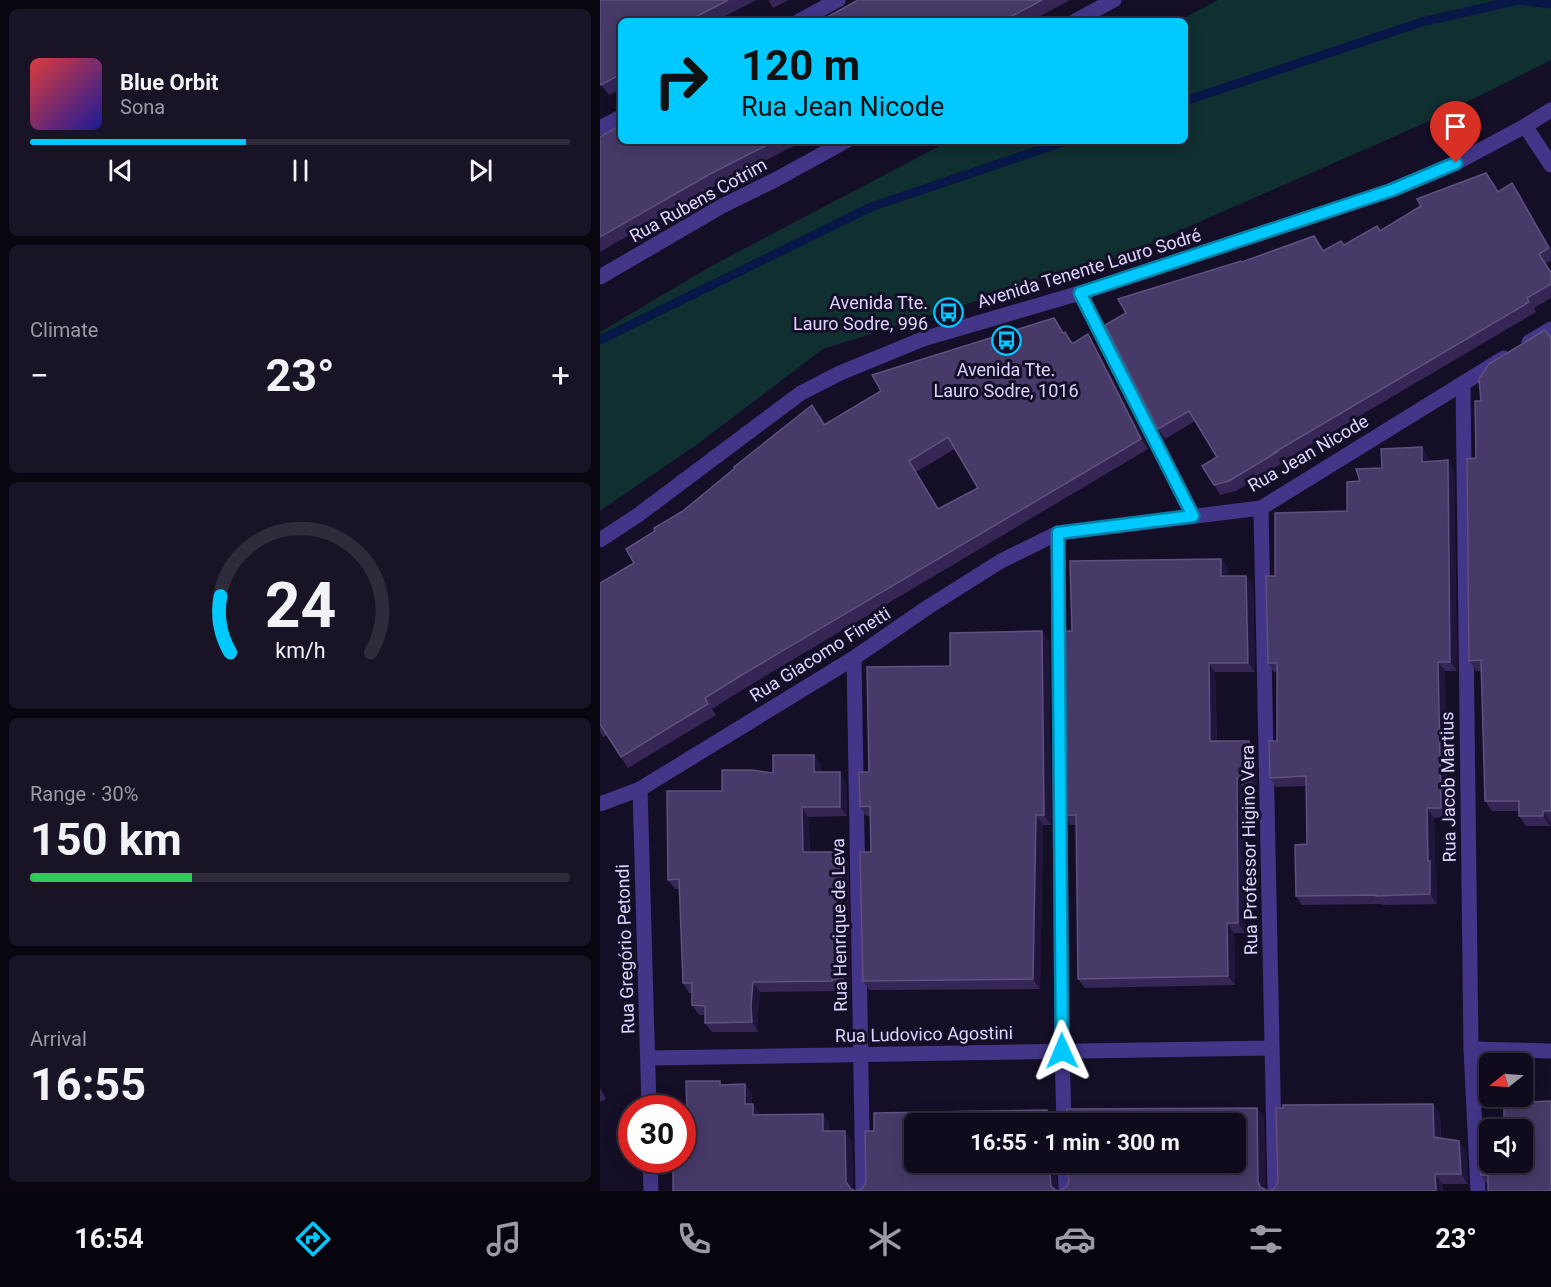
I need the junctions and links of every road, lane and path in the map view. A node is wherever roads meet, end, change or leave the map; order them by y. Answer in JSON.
{"nodes":[{"id":1,"x":838,"y":0,"type":"edge"},
{"id":2,"x":1114,"y":0,"type":"edge"},
{"id":3,"x":805,"y":18,"type":"edge"},
{"id":4,"x":1081,"y":18,"type":"edge"},
{"id":5,"x":1551,"y":110,"type":"edge"},
{"id":6,"x":618,"y":119,"type":"edge"},
{"id":7,"x":1525,"y":126,"type":"junction"},
{"id":8,"x":600,"y":128,"type":"edge"},
{"id":9,"x":841,"y":144,"type":"edge"},
{"id":10,"x":1551,"y":165,"type":"edge"},
{"id":11,"x":600,"y":277,"type":"edge"},
{"id":12,"x":1080,"y":293,"type":"junction"},
{"id":13,"x":1551,"y":329,"type":"edge"},
{"id":14,"x":1463,"y":383,"type":"junction"},
{"id":15,"x":1261,"y":508,"type":"junction"},
{"id":16,"x":1193,"y":516,"type":"junction"},
{"id":17,"x":1058,"y":533,"type":"junction"},
{"id":18,"x":600,"y":540,"type":"edge"},
{"id":19,"x":854,"y":658,"type":"junction"},
{"id":20,"x":640,"y":789,"type":"junction"},
{"id":21,"x":600,"y":804,"type":"edge"},
{"id":22,"x":1272,"y":1048,"type":"junction"},
{"id":23,"x":1471,"y":1050,"type":"junction"},
{"id":24,"x":1062,"y":1051,"type":"junction"},
{"id":25,"x":1551,"y":1051,"type":"edge"},
{"id":26,"x":860,"y":1054,"type":"junction"},
{"id":27,"x":648,"y":1058,"type":"junction"},
{"id":28,"x":649,"y":1095,"type":"edge"},
{"id":29,"x":1064,"y":1113,"type":"edge"},
{"id":30,"x":650,"y":1173,"type":"edge"},
{"id":31,"x":1065,"y":1173,"type":"edge"},
{"id":32,"x":651,"y":1191,"type":"edge"},
{"id":33,"x":863,"y":1191,"type":"edge"},
{"id":34,"x":1066,"y":1191,"type":"edge"},
{"id":35,"x":1275,"y":1191,"type":"edge"},
{"id":36,"x":1478,"y":1191,"type":"edge"}],
"edges":[{"from":1,"to":3,"type":"street"},
{"from":2,"to":4,"type":"street"},
{"from":5,"to":7,"type":"street","name":"Avenida Tenente Lauro Sodré"},
{"from":6,"to":8,"type":"street"},
{"from":7,"to":10,"type":"street"},
{"from":7,"to":12,"type":"street","name":"Avenida Tenente Lauro Sodré"},
{"from":9,"to":11,"type":"street","name":"Rua Rubens Cotrim"},
{"from":12,"to":16,"type":"street"},
{"from":12,"to":18,"type":"street","name":"Avenida Tenente Lauro Sodré"},
{"from":13,"to":14,"type":"street","name":"Rua Jean Nicode"},
{"from":14,"to":15,"type":"street","name":"Rua Jean Nicode"},
{"from":14,"to":23,"type":"street","name":"Rua Jacob Martius"},
{"from":15,"to":16,"type":"street","name":"Rua Jean Nicode"},
{"from":15,"to":22,"type":"street","name":"Rua Professor Higino Vera"},
{"from":16,"to":17,"type":"street","name":"Rua Jean Nicode"},
{"from":17,"to":19,"type":"street","name":"Rua Giacomo Finetti"},
{"from":17,"to":24,"type":"street"},
{"from":19,"to":20,"type":"street","name":"Rua Giacomo Finetti"},
{"from":19,"to":26,"type":"street","name":"Rua Henrique de Leva"},
{"from":20,"to":21,"type":"street","name":"Rua Giacomo Finetti"},
{"from":20,"to":27,"type":"street","name":"Rua Gregório Petondi"},
{"from":22,"to":24,"type":"street","name":"Rua Ludovico Agostini"},
{"from":22,"to":35,"type":"street","name":"Rua Professor Higino Vera"},
{"from":23,"to":25,"type":"street"},
{"from":23,"to":36,"type":"street","name":"Rua Jacob Martius"},
{"from":24,"to":26,"type":"street","name":"Rua Ludovico Agostini"},
{"from":24,"to":29,"type":"street"},
{"from":26,"to":27,"type":"street","name":"Rua Ludovico Agostini"},
{"from":26,"to":33,"type":"street","name":"Rua Henrique de Leva"},
{"from":27,"to":28,"type":"street","name":"Rua Gregório Petondi"},
{"from":30,"to":32,"type":"street"},
{"from":31,"to":34,"type":"street"}]}
